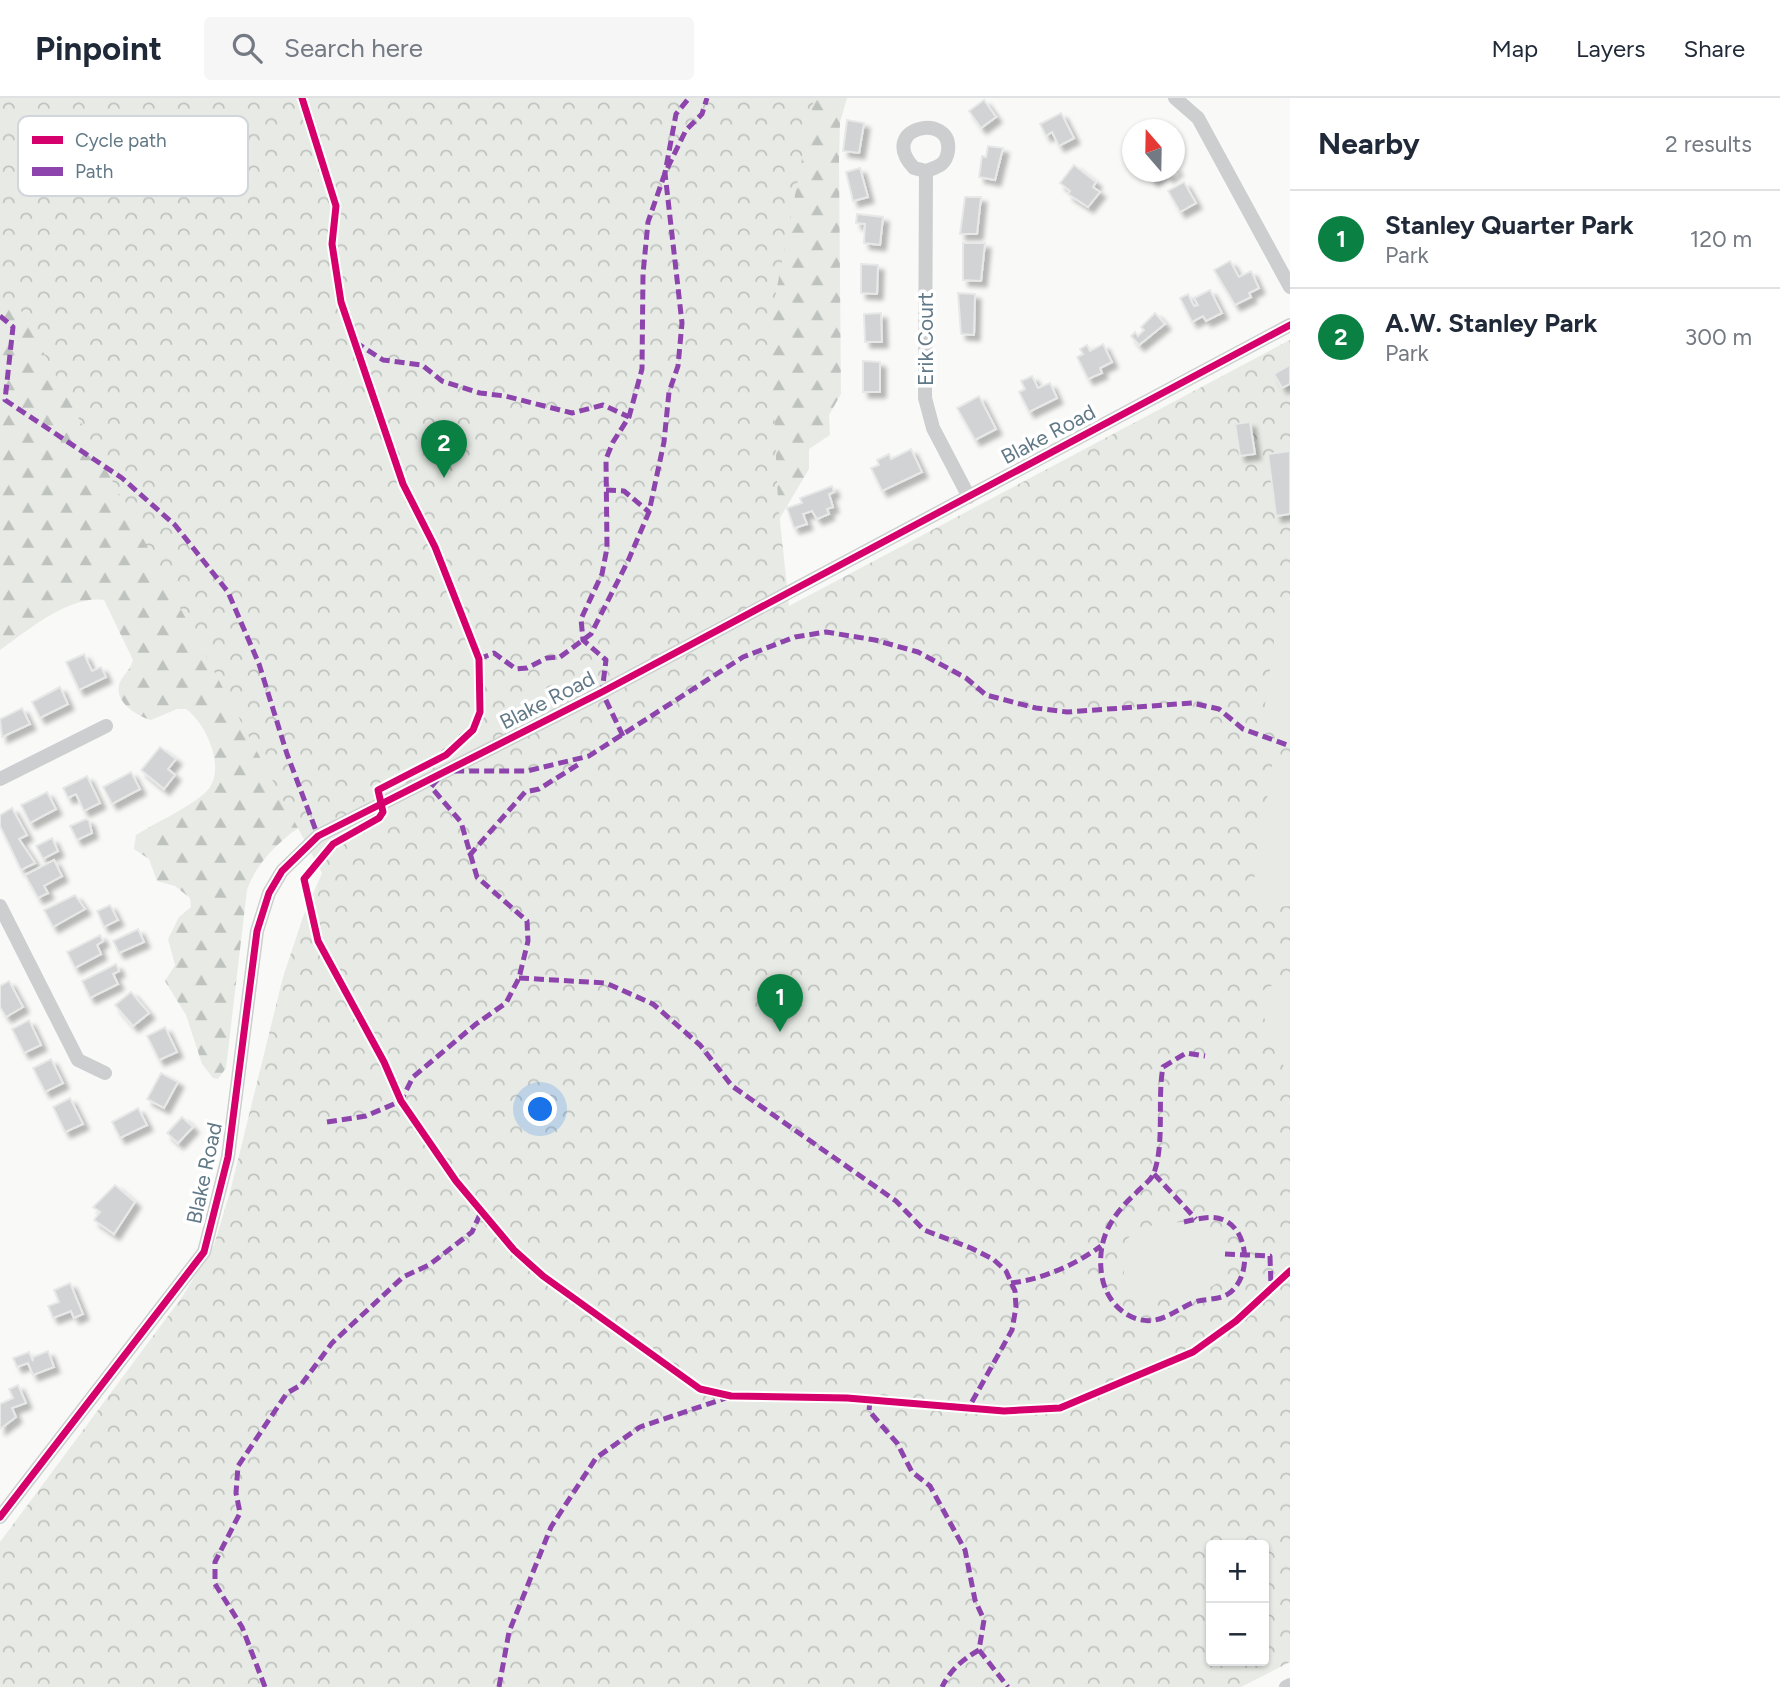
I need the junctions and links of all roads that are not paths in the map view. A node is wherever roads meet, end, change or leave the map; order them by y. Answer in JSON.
{"nodes":[{"id":1,"x":1175,"y":98,"type":"edge"},
{"id":2,"x":926,"y":171,"type":"dead end"},
{"id":3,"x":1290,"y":287,"type":"edge"},
{"id":4,"x":1290,"y":325,"type":"edge"},
{"id":5,"x":969,"y":496,"type":"junction"},
{"id":6,"x":106,"y":726,"type":"dead end"},
{"id":7,"x":0,"y":779,"type":"edge"},
{"id":8,"x":0,"y":906,"type":"edge"},
{"id":9,"x":105,"y":1073,"type":"dead end"},
{"id":10,"x":0,"y":1517,"type":"edge"}],
"edges":[{"from":1,"to":3,"type":"street"},
{"from":2,"to":5,"type":"street","name":"Erik Court"},
{"from":4,"to":5,"type":"street","name":"Blake Road"},
{"from":5,"to":10,"type":"street","name":"Blake Road"},
{"from":6,"to":7,"type":"street"},
{"from":8,"to":9,"type":"street"}]}
